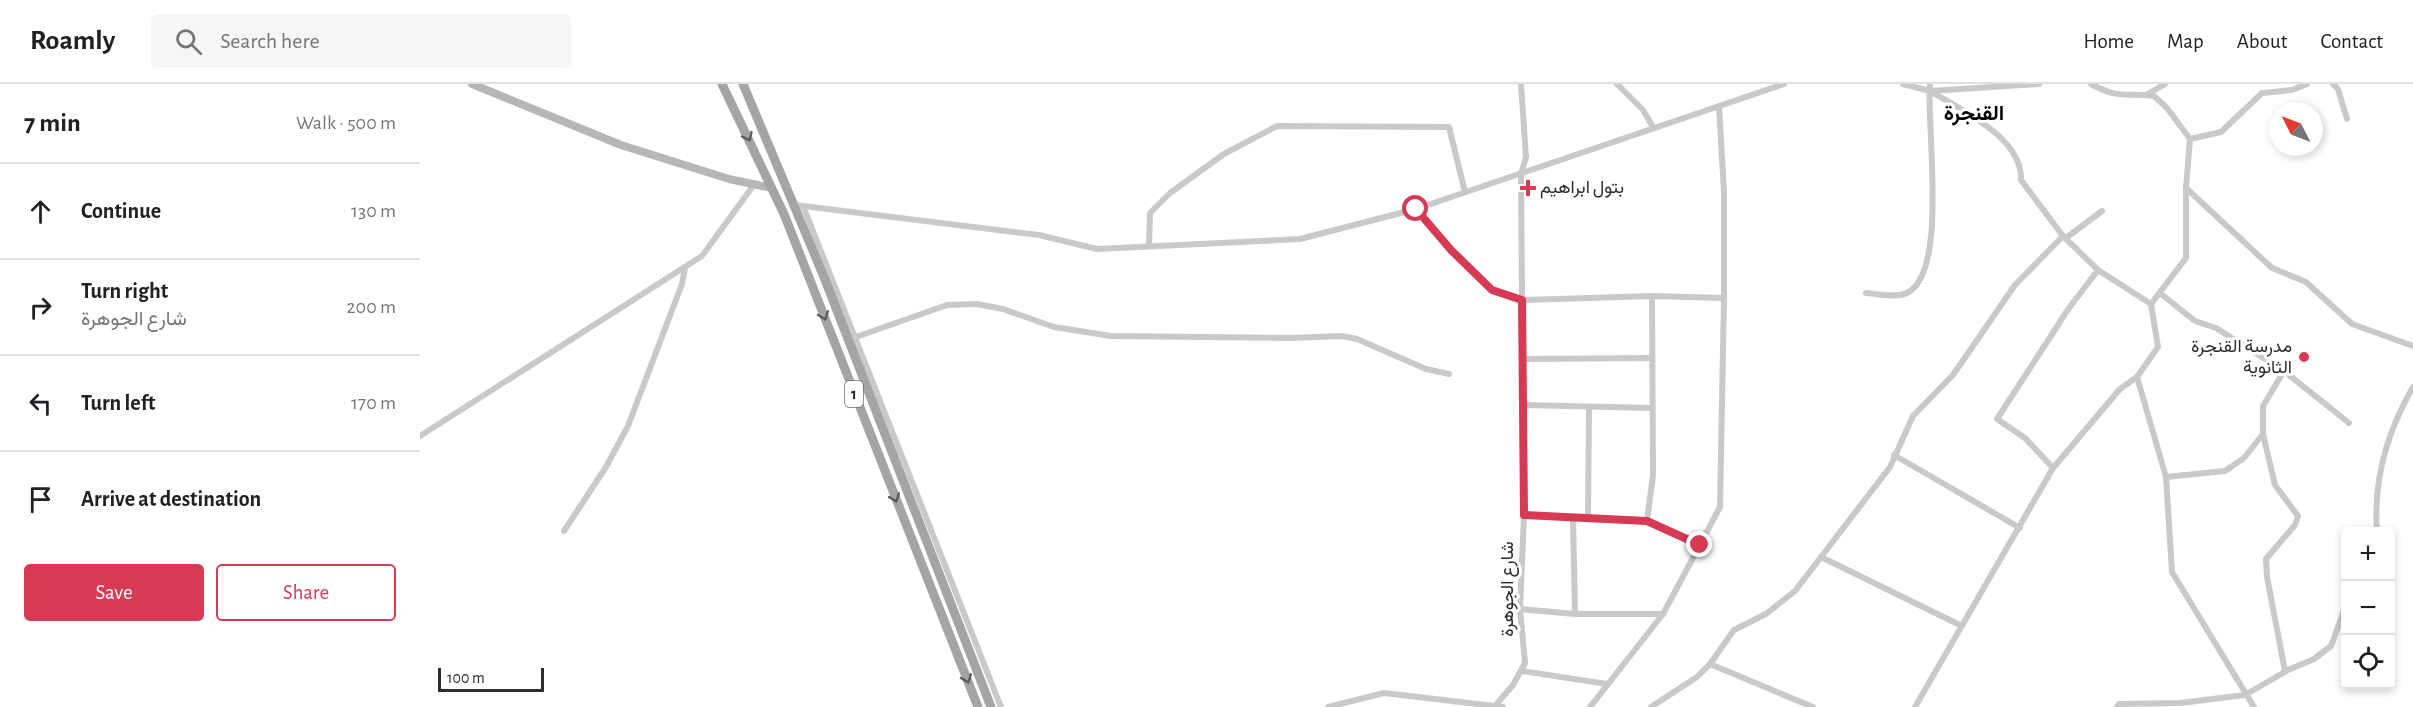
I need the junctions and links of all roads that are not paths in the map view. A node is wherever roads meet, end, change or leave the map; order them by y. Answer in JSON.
{"nodes":[{"id":1,"x":472,"y":84,"type":"edge"},
{"id":2,"x":722,"y":84,"type":"edge"},
{"id":3,"x":743,"y":84,"type":"edge"},
{"id":4,"x":1521,"y":84,"type":"edge"},
{"id":5,"x":1617,"y":84,"type":"edge"},
{"id":6,"x":1784,"y":84,"type":"edge"},
{"id":7,"x":1903,"y":84,"type":"edge"},
{"id":8,"x":2039,"y":84,"type":"edge"},
{"id":9,"x":2091,"y":84,"type":"edge"},
{"id":10,"x":2165,"y":84,"type":"edge"},
{"id":11,"x":2307,"y":84,"type":"edge"},
{"id":12,"x":2333,"y":84,"type":"edge"},
{"id":13,"x":1930,"y":88,"type":"edge"},
{"id":14,"x":2146,"y":95,"type":"junction"},
{"id":15,"x":1719,"y":106,"type":"junction"},
{"id":16,"x":2347,"y":119,"type":"dead end"},
{"id":17,"x":1653,"y":127,"type":"junction"},
{"id":18,"x":2190,"y":139,"type":"junction"},
{"id":19,"x":1521,"y":174,"type":"junction"},
{"id":20,"x":753,"y":186,"type":"junction"},
{"id":21,"x":772,"y":188,"type":"junction"},
{"id":22,"x":2186,"y":188,"type":"junction"},
{"id":23,"x":1465,"y":192,"type":"junction"},
{"id":24,"x":799,"y":206,"type":"junction"},
{"id":25,"x":1416,"y":209,"type":"junction"},
{"id":26,"x":2102,"y":211,"type":"dead end"},
{"id":27,"x":2065,"y":237,"type":"junction"},
{"id":28,"x":1149,"y":246,"type":"junction"},
{"id":29,"x":685,"y":268,"type":"junction"},
{"id":30,"x":2098,"y":270,"type":"junction"},
{"id":31,"x":1866,"y":293,"type":"dead end"},
{"id":32,"x":2160,"y":293,"type":"junction"},
{"id":33,"x":1652,"y":296,"type":"junction"},
{"id":34,"x":1724,"y":298,"type":"junction"},
{"id":35,"x":1522,"y":300,"type":"junction"},
{"id":36,"x":2151,"y":304,"type":"junction"},
{"id":37,"x":856,"y":337,"type":"junction"},
{"id":38,"x":2413,"y":346,"type":"edge"},
{"id":39,"x":1652,"y":358,"type":"junction"},
{"id":40,"x":1522,"y":359,"type":"junction"},
{"id":41,"x":2284,"y":371,"type":"junction"},
{"id":42,"x":1449,"y":374,"type":"dead end"},
{"id":43,"x":2137,"y":377,"type":"junction"},
{"id":44,"x":2413,"y":387,"type":"edge"},
{"id":45,"x":1522,"y":405,"type":"junction"},
{"id":46,"x":1589,"y":408,"type":"junction"},
{"id":47,"x":1652,"y":408,"type":"junction"},
{"id":48,"x":2349,"y":423,"type":"dead end"},
{"id":49,"x":2263,"y":434,"type":"junction"},
{"id":50,"x":420,"y":436,"type":"edge"},
{"id":51,"x":1894,"y":455,"type":"junction"},
{"id":52,"x":2053,"y":468,"type":"junction"},
{"id":53,"x":2166,"y":477,"type":"junction"},
{"id":54,"x":1524,"y":515,"type":"junction"},
{"id":55,"x":1588,"y":517,"type":"junction"},
{"id":56,"x":1573,"y":519,"type":"junction"},
{"id":57,"x":1647,"y":521,"type":"junction"},
{"id":58,"x":2377,"y":527,"type":"edge"},
{"id":59,"x":2020,"y":528,"type":"junction"},
{"id":60,"x":564,"y":531,"type":"dead end"},
{"id":61,"x":1700,"y":545,"type":"junction"},
{"id":62,"x":1821,"y":557,"type":"junction"},
{"id":63,"x":1520,"y":609,"type":"junction"},
{"id":64,"x":1575,"y":614,"type":"junction"},
{"id":65,"x":1663,"y":614,"type":"junction"},
{"id":66,"x":2341,"y":619,"type":"edge"},
{"id":67,"x":1962,"y":626,"type":"junction"},
{"id":68,"x":1710,"y":664,"type":"junction"},
{"id":69,"x":1522,"y":671,"type":"junction"},
{"id":70,"x":2285,"y":671,"type":"junction"},
{"id":71,"x":1608,"y":684,"type":"junction"},
{"id":72,"x":2244,"y":695,"type":"junction"},
{"id":73,"x":1495,"y":706,"type":"edge"},
{"id":74,"x":978,"y":707,"type":"edge"},
{"id":75,"x":991,"y":707,"type":"edge"},
{"id":76,"x":1001,"y":707,"type":"edge"},
{"id":77,"x":1328,"y":707,"type":"edge"},
{"id":78,"x":1503,"y":707,"type":"edge"},
{"id":79,"x":1590,"y":707,"type":"edge"},
{"id":80,"x":1651,"y":707,"type":"edge"},
{"id":81,"x":1813,"y":707,"type":"edge"},
{"id":82,"x":1915,"y":707,"type":"edge"},
{"id":83,"x":2116,"y":707,"type":"edge"},
{"id":84,"x":2254,"y":707,"type":"edge"}],
"edges":[{"from":1,"to":20,"type":"street"},
{"from":2,"to":21,"type":"main road","number":"1","one_way":true},
{"from":3,"to":24,"type":"main road","number":"1"},
{"from":4,"to":19,"type":"street","name":"شارع الجوهرة"},
{"from":5,"to":17,"type":"street"},
{"from":6,"to":15,"type":"street"},
{"from":7,"to":13,"type":"street"},
{"from":8,"to":13,"type":"street"},
{"from":9,"to":14,"type":"street"},
{"from":10,"to":14,"type":"street"},
{"from":11,"to":18,"type":"street"},
{"from":12,"to":16,"type":"street"},
{"from":13,"to":27,"type":"street"},
{"from":13,"to":31,"type":"street"},
{"from":14,"to":18,"type":"street"},
{"from":15,"to":17,"type":"street"},
{"from":15,"to":34,"type":"street"},
{"from":17,"to":19,"type":"street"},
{"from":18,"to":22,"type":"street"},
{"from":19,"to":23,"type":"street"},
{"from":19,"to":35,"type":"street","name":"شارع الجوهرة"},
{"from":20,"to":21,"type":"street"},
{"from":20,"to":29,"type":"street"},
{"from":21,"to":74,"type":"main road","number":"1","one_way":true},
{"from":22,"to":32,"type":"street"},
{"from":22,"to":38,"type":"street"},
{"from":23,"to":25,"type":"street"},
{"from":23,"to":28,"type":"street"},
{"from":24,"to":28,"type":"street"},
{"from":24,"to":37,"type":"street"},
{"from":24,"to":75,"type":"main road","number":"1"},
{"from":25,"to":28,"type":"street"},
{"from":25,"to":35,"type":"street"},
{"from":26,"to":27,"type":"street"},
{"from":27,"to":30,"type":"street"},
{"from":27,"to":51,"type":"street"},
{"from":29,"to":50,"type":"street"},
{"from":29,"to":60,"type":"street"},
{"from":30,"to":36,"type":"street"},
{"from":30,"to":52,"type":"street"},
{"from":32,"to":36,"type":"street"},
{"from":32,"to":41,"type":"street"},
{"from":33,"to":34,"type":"street"},
{"from":33,"to":35,"type":"street"},
{"from":33,"to":39,"type":"street"},
{"from":34,"to":61,"type":"street"},
{"from":35,"to":40,"type":"street","name":"شارع الجوهرة"},
{"from":36,"to":43,"type":"street"},
{"from":37,"to":42,"type":"street"},
{"from":37,"to":76,"type":"street"},
{"from":39,"to":40,"type":"street"},
{"from":39,"to":47,"type":"street"},
{"from":40,"to":45,"type":"street","name":"شارع الجوهرة"},
{"from":41,"to":48,"type":"street"},
{"from":41,"to":49,"type":"street"},
{"from":43,"to":52,"type":"street"},
{"from":43,"to":53,"type":"street"},
{"from":44,"to":58,"type":"street"},
{"from":45,"to":46,"type":"street"},
{"from":45,"to":54,"type":"street","name":"شارع الجوهرة"},
{"from":46,"to":47,"type":"street"},
{"from":46,"to":55,"type":"street"},
{"from":47,"to":57,"type":"street"},
{"from":49,"to":53,"type":"street"},
{"from":49,"to":70,"type":"street"},
{"from":51,"to":59,"type":"street"},
{"from":51,"to":62,"type":"street"},
{"from":52,"to":59,"type":"street"},
{"from":53,"to":72,"type":"street"},
{"from":54,"to":56,"type":"street"},
{"from":54,"to":63,"type":"street","name":"شارع الجوهرة"},
{"from":55,"to":56,"type":"street"},
{"from":55,"to":57,"type":"street"},
{"from":56,"to":64,"type":"street"},
{"from":57,"to":61,"type":"street"},
{"from":59,"to":67,"type":"street"},
{"from":61,"to":65,"type":"street"},
{"from":62,"to":67,"type":"street"},
{"from":62,"to":68,"type":"street"},
{"from":63,"to":64,"type":"street"},
{"from":63,"to":69,"type":"street","name":"شارع الجوهرة"},
{"from":64,"to":65,"type":"street"},
{"from":65,"to":71,"type":"street"},
{"from":66,"to":70,"type":"street"},
{"from":67,"to":82,"type":"street"},
{"from":68,"to":80,"type":"street"},
{"from":68,"to":81,"type":"street"},
{"from":69,"to":71,"type":"street"},
{"from":69,"to":73,"type":"street"},
{"from":70,"to":72,"type":"street"},
{"from":71,"to":79,"type":"street"},
{"from":72,"to":83,"type":"street"},
{"from":72,"to":84,"type":"street"},
{"from":73,"to":77,"type":"street"},
{"from":73,"to":78,"type":"street"}]}
